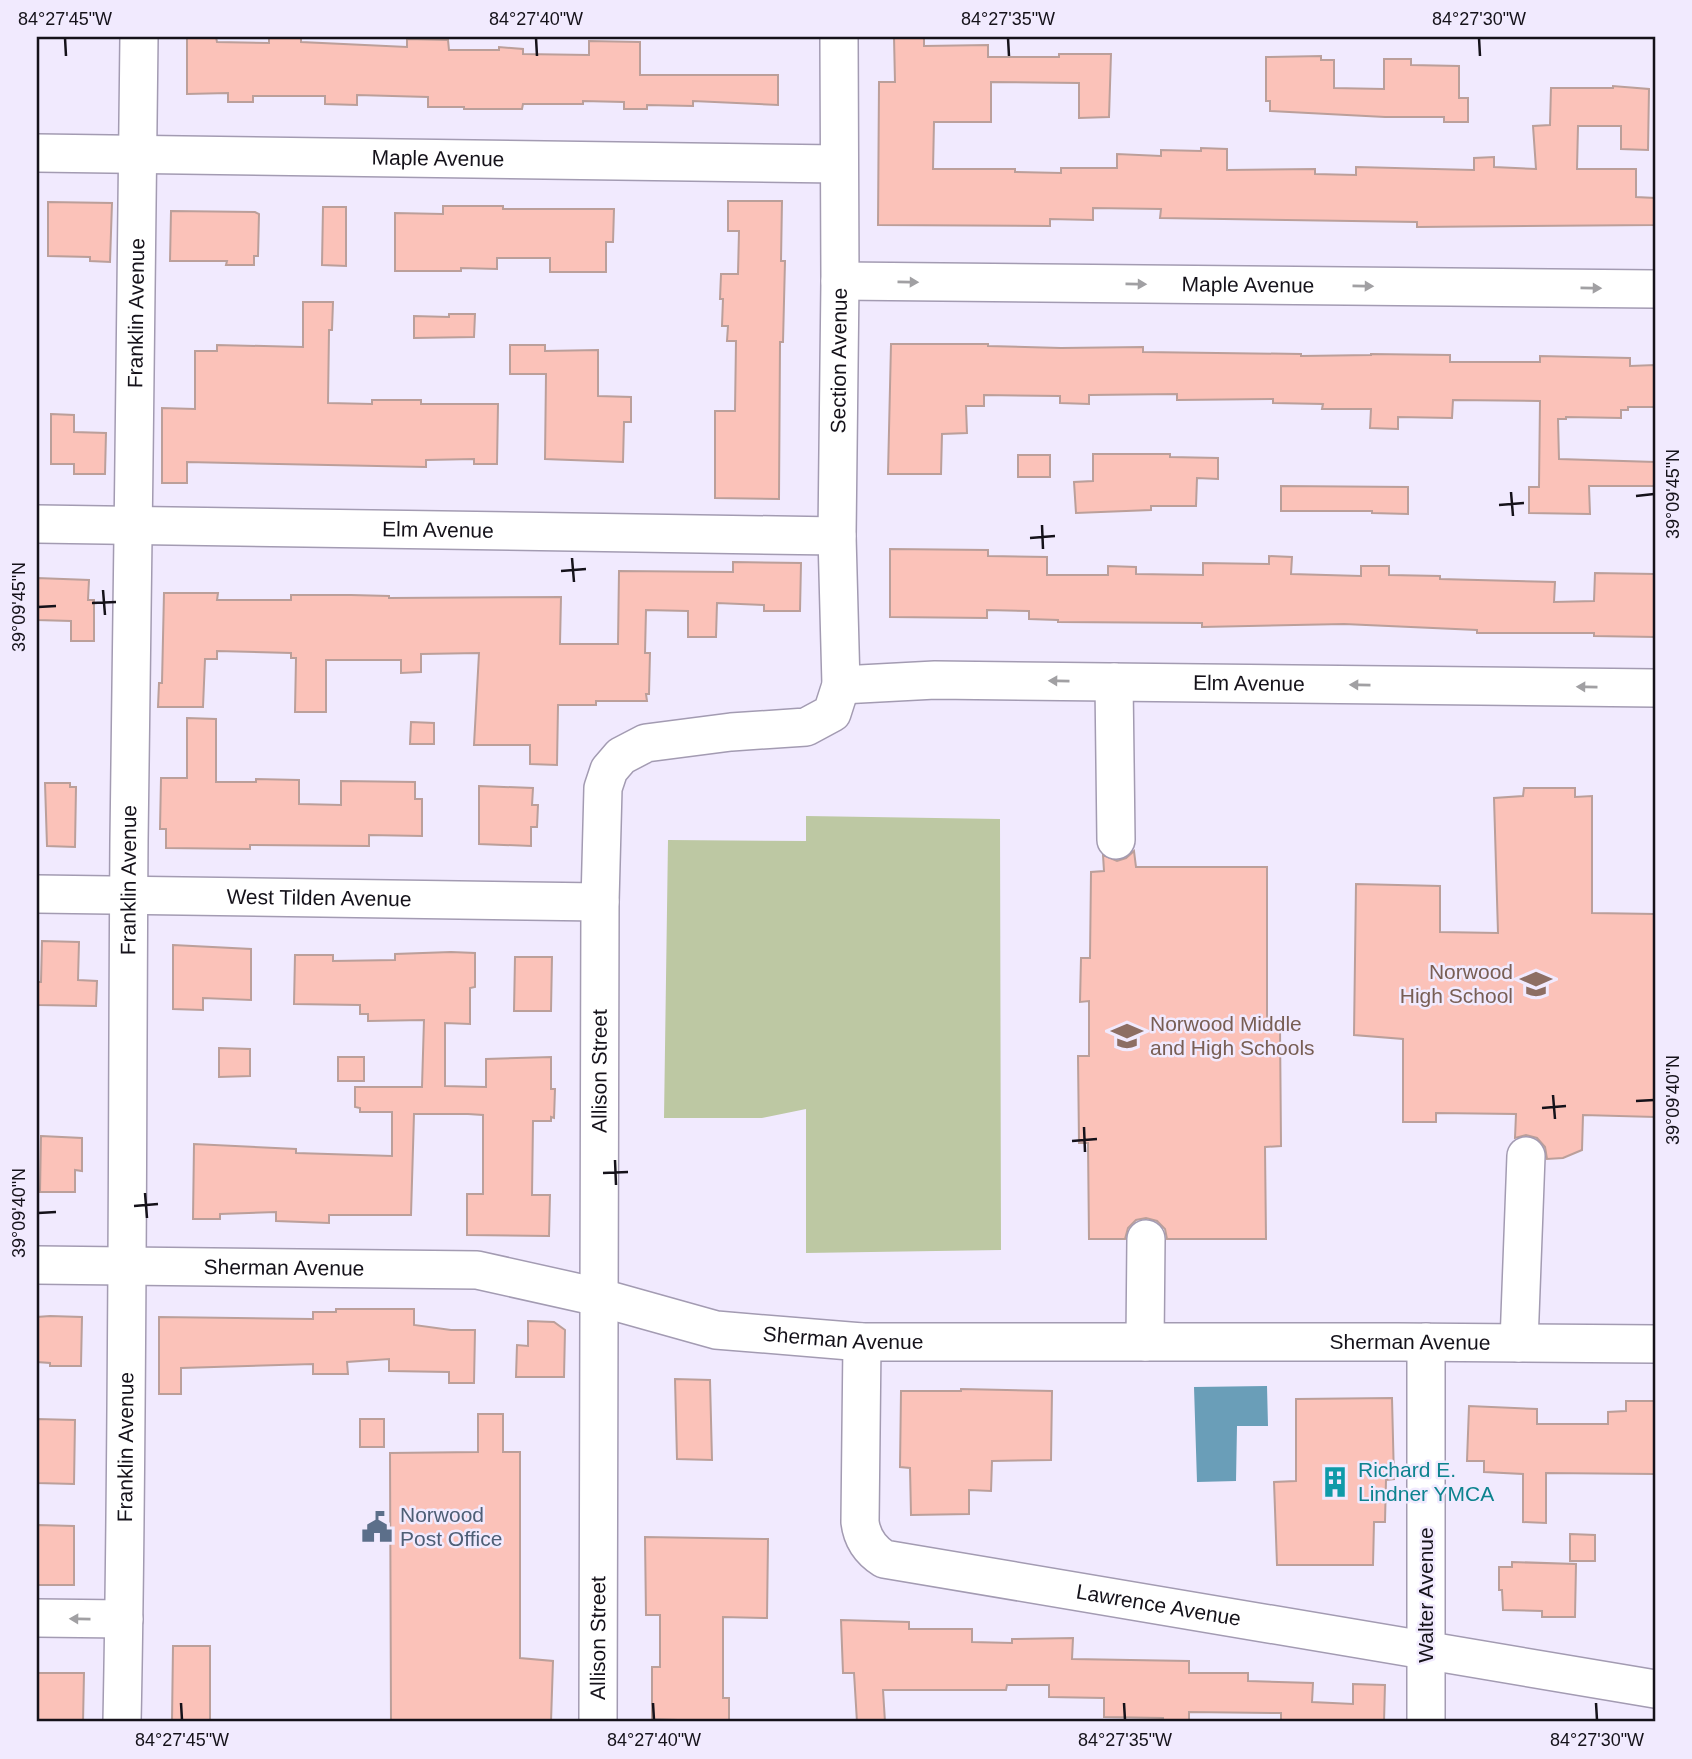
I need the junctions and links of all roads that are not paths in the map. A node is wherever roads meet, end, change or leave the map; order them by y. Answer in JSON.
{"nodes":[{"id":1,"x":839,"y":37,"type":"edge"},
{"id":2,"x":137,"y":38,"type":"edge"},
{"id":3,"x":37,"y":153,"type":"edge"},
{"id":4,"x":139,"y":155,"type":"junction"},
{"id":5,"x":838,"y":164,"type":"junction"},
{"id":6,"x":840,"y":281,"type":"junction"},
{"id":7,"x":1655,"y":289,"type":"edge"},
{"id":8,"x":37,"y":524,"type":"edge"},
{"id":9,"x":132,"y":526,"type":"junction"},
{"id":10,"x":837,"y":536,"type":"junction"},
{"id":11,"x":1114,"y":682,"type":"junction"},
{"id":12,"x":841,"y":685,"type":"junction"},
{"id":13,"x":1655,"y":688,"type":"edge"},
{"id":14,"x":1116,"y":840,"type":"dead end"},
{"id":15,"x":37,"y":894,"type":"edge"},
{"id":16,"x":129,"y":895,"type":"junction"},
{"id":17,"x":600,"y":902,"type":"junction"},
{"id":18,"x":1526,"y":1156,"type":"dead end"},
{"id":19,"x":1146,"y":1239,"type":"dead end"},
{"id":20,"x":37,"y":1265,"type":"edge"},
{"id":21,"x":128,"y":1267,"type":"junction"},
{"id":22,"x":598,"y":1297,"type":"junction"},
{"id":23,"x":862,"y":1342,"type":"junction"},
{"id":24,"x":1145,"y":1342,"type":"junction"},
{"id":25,"x":1426,"y":1342,"type":"junction"},
{"id":26,"x":1519,"y":1343,"type":"junction"},
{"id":27,"x":1655,"y":1344,"type":"edge"},
{"id":28,"x":37,"y":1618,"type":"edge"},
{"id":29,"x":124,"y":1619,"type":"junction"},
{"id":30,"x":1425,"y":1651,"type":"junction"},
{"id":31,"x":1655,"y":1689,"type":"edge"},
{"id":32,"x":122,"y":1722,"type":"edge"},
{"id":33,"x":598,"y":1722,"type":"edge"},
{"id":34,"x":1426,"y":1722,"type":"edge"}],
"edges":[{"from":1,"to":5,"type":"street","name":"Section Avenue"},
{"from":2,"to":4,"type":"street","name":"Franklin Avenue"},
{"from":3,"to":4,"type":"street","name":"Maple Avenue"},
{"from":4,"to":5,"type":"street","name":"Maple Avenue"},
{"from":4,"to":9,"type":"street","name":"Franklin Avenue"},
{"from":5,"to":6,"type":"street","name":"Section Avenue"},
{"from":6,"to":7,"type":"street","name":"Maple Avenue","one_way":true},
{"from":6,"to":10,"type":"street","name":"Section Avenue"},
{"from":8,"to":9,"type":"street","name":"Elm Avenue"},
{"from":9,"to":10,"type":"street","name":"Elm Avenue"},
{"from":9,"to":16,"type":"street","name":"Franklin Avenue"},
{"from":10,"to":12,"type":"street","name":"Section Avenue"},
{"from":11,"to":12,"type":"street","name":"Elm Avenue","one_way":true},
{"from":13,"to":11,"type":"street","name":"Elm Avenue","one_way":true},
{"from":11,"to":14,"type":"street"},
{"from":12,"to":17,"type":"street","name":"Allison Street"},
{"from":15,"to":16,"type":"street","name":"West Tilden Avenue"},
{"from":16,"to":17,"type":"street","name":"West Tilden Avenue"},
{"from":16,"to":21,"type":"street","name":"Franklin Avenue"},
{"from":17,"to":22,"type":"street","name":"Allison Street"},
{"from":18,"to":26,"type":"street"},
{"from":19,"to":24,"type":"street"},
{"from":20,"to":21,"type":"street","name":"Sherman Avenue"},
{"from":21,"to":22,"type":"street","name":"Sherman Avenue"},
{"from":21,"to":29,"type":"street","name":"Franklin Avenue"},
{"from":22,"to":23,"type":"street","name":"Sherman Avenue"},
{"from":22,"to":33,"type":"street","name":"Allison Street"},
{"from":23,"to":24,"type":"street","name":"Sherman Avenue"},
{"from":23,"to":30,"type":"street","name":"Lawrence Avenue"},
{"from":24,"to":25,"type":"street","name":"Sherman Avenue"},
{"from":25,"to":26,"type":"street","name":"Sherman Avenue"},
{"from":25,"to":30,"type":"street","name":"Walter Avenue"},
{"from":26,"to":27,"type":"street","name":"Sherman Avenue"},
{"from":29,"to":28,"type":"street","one_way":true},
{"from":29,"to":32,"type":"street","name":"Franklin Avenue"},
{"from":30,"to":31,"type":"street","name":"Lawrence Avenue"},
{"from":30,"to":34,"type":"street","name":"Walter Avenue"}]}
